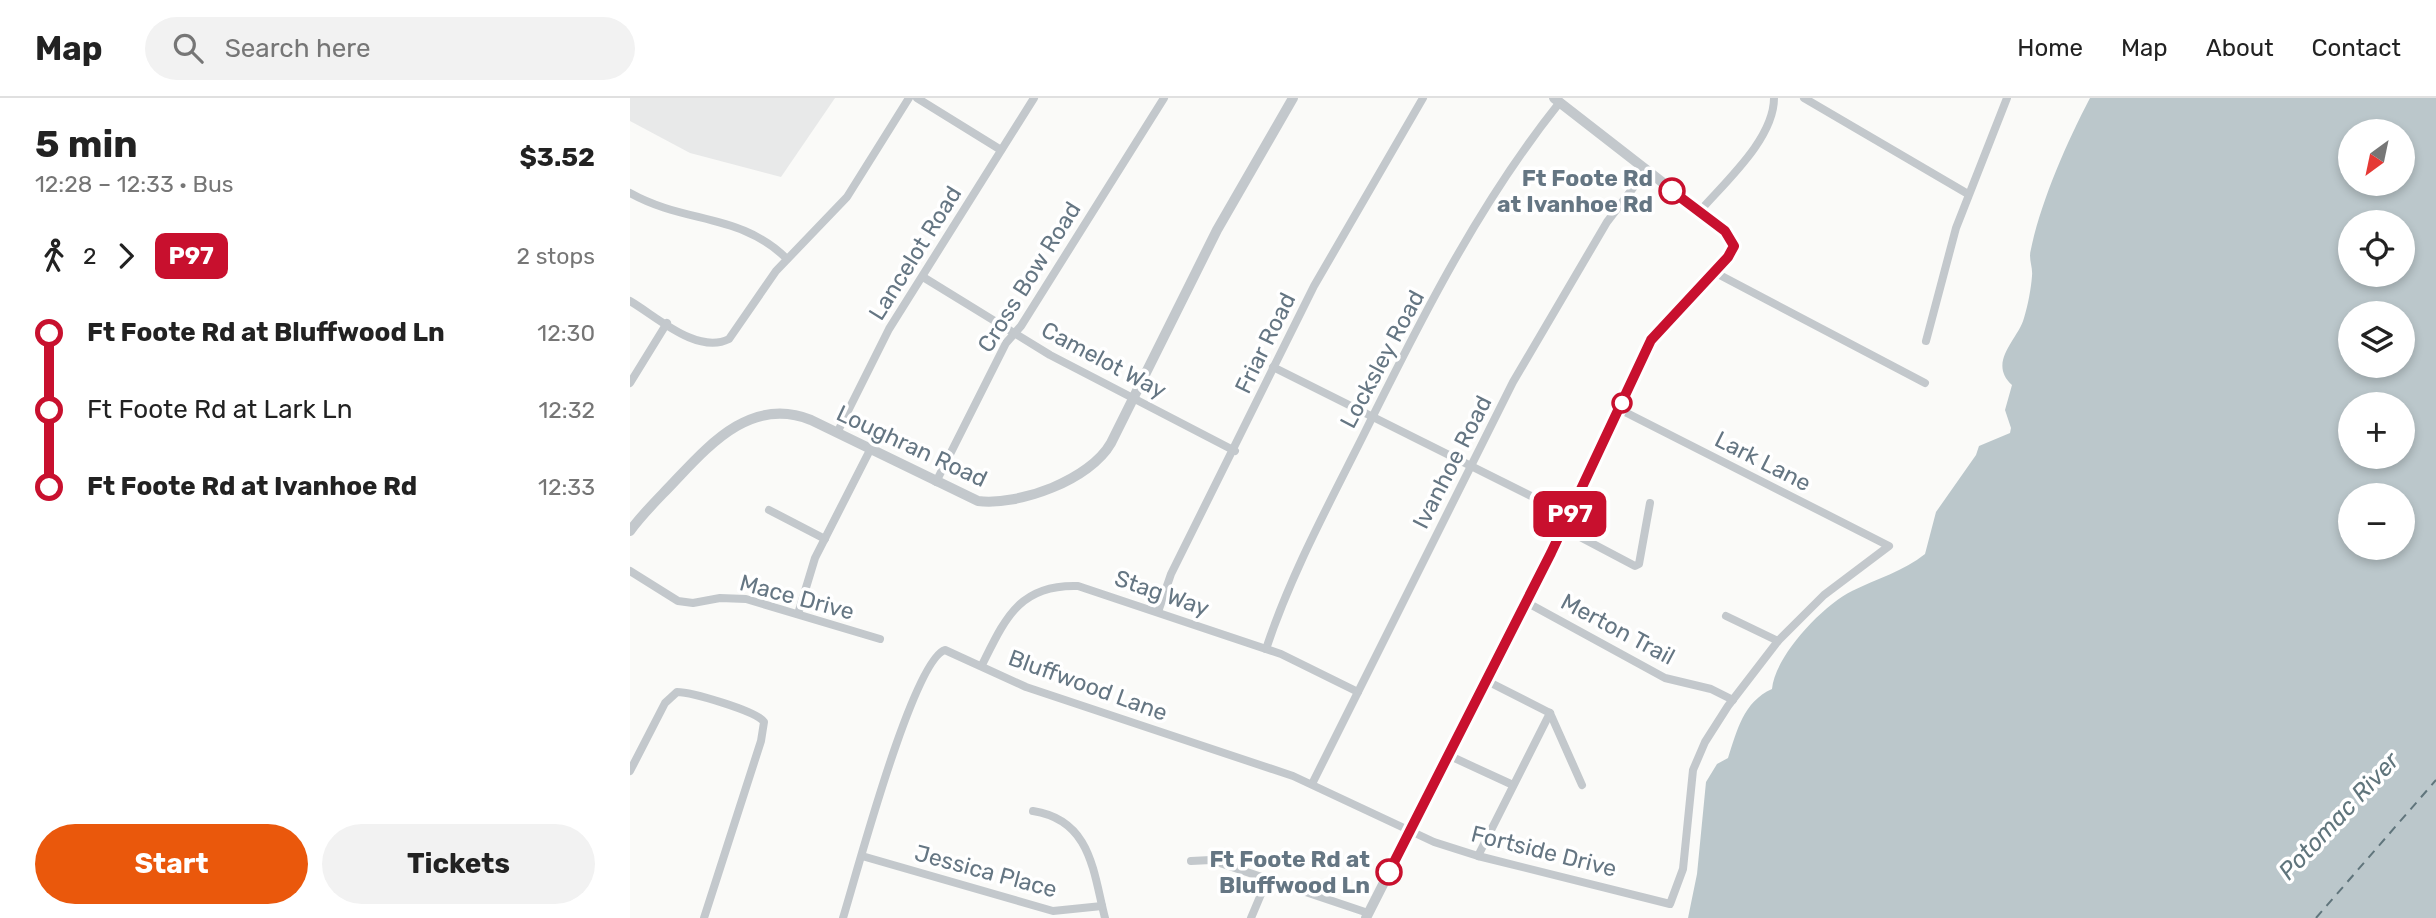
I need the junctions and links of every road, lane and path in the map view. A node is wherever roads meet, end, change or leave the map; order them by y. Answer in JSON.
{"nodes":[{"id":1,"x":909,"y":98,"type":"edge"},
{"id":2,"x":917,"y":98,"type":"edge"},
{"id":3,"x":1034,"y":98,"type":"edge"},
{"id":4,"x":1164,"y":98,"type":"edge"},
{"id":5,"x":1293,"y":98,"type":"edge"},
{"id":6,"x":1423,"y":98,"type":"edge"},
{"id":7,"x":1774,"y":98,"type":"edge"},
{"id":8,"x":1804,"y":98,"type":"edge"},
{"id":9,"x":2007,"y":98,"type":"edge"},
{"id":10,"x":1557,"y":100,"type":"edge"},
{"id":11,"x":1001,"y":150,"type":"junction"},
{"id":12,"x":1646,"y":171,"type":"junction"},
{"id":13,"x":630,"y":192,"type":"edge"},
{"id":14,"x":1968,"y":194,"type":"junction"},
{"id":15,"x":1699,"y":212,"type":"junction"},
{"id":16,"x":787,"y":259,"type":"junction"},
{"id":17,"x":1714,"y":272,"type":"junction"},
{"id":18,"x":923,"y":277,"type":"junction"},
{"id":19,"x":630,"y":301,"type":"edge"},
{"id":20,"x":667,"y":323,"type":"junction"},
{"id":21,"x":1015,"y":333,"type":"junction"},
{"id":22,"x":1926,"y":341,"type":"dead end"},
{"id":23,"x":1273,"y":367,"type":"junction"},
{"id":24,"x":630,"y":383,"type":"edge"},
{"id":25,"x":1925,"y":383,"type":"dead end"},
{"id":26,"x":1133,"y":397,"type":"junction"},
{"id":27,"x":1619,"y":409,"type":"junction"},
{"id":28,"x":1372,"y":416,"type":"junction"},
{"id":29,"x":837,"y":432,"type":"junction"},
{"id":30,"x":870,"y":450,"type":"junction"},
{"id":31,"x":1235,"y":450,"type":"junction"},
{"id":32,"x":1472,"y":466,"type":"junction"},
{"id":33,"x":936,"y":482,"type":"junction"},
{"id":34,"x":1650,"y":503,"type":"dead end"},
{"id":35,"x":769,"y":510,"type":"dead end"},
{"id":36,"x":1569,"y":515,"type":"junction"},
{"id":37,"x":1563,"y":528,"type":"junction"},
{"id":38,"x":630,"y":531,"type":"edge"},
{"id":39,"x":825,"y":538,"type":"junction"},
{"id":40,"x":630,"y":571,"type":"edge"},
{"id":41,"x":1526,"y":602,"type":"junction"},
{"id":42,"x":1157,"y":612,"type":"junction"},
{"id":43,"x":798,"y":614,"type":"junction"},
{"id":44,"x":1726,"y":616,"type":"dead end"},
{"id":45,"x":880,"y":639,"type":"dead end"},
{"id":46,"x":1778,"y":641,"type":"junction"},
{"id":47,"x":1266,"y":649,"type":"junction"},
{"id":48,"x":982,"y":665,"type":"junction"},
{"id":49,"x":1487,"y":681,"type":"junction"},
{"id":50,"x":1358,"y":692,"type":"junction"},
{"id":51,"x":1733,"y":701,"type":"junction"},
{"id":52,"x":1550,"y":713,"type":"junction"},
{"id":53,"x":1450,"y":756,"type":"junction"},
{"id":54,"x":630,"y":771,"type":"edge"},
{"id":55,"x":1312,"y":784,"type":"junction"},
{"id":56,"x":1513,"y":785,"type":"junction"},
{"id":57,"x":1582,"y":785,"type":"dead end"},
{"id":58,"x":1033,"y":811,"type":"dead end"},
{"id":59,"x":1409,"y":832,"type":"junction"},
{"id":60,"x":862,"y":856,"type":"junction"},
{"id":61,"x":1478,"y":856,"type":"junction"},
{"id":62,"x":1191,"y":862,"type":"dead end"},
{"id":63,"x":1267,"y":880,"type":"junction"},
{"id":64,"x":1102,"y":906,"type":"junction"},
{"id":65,"x":1039,"y":907,"type":"junction"},
{"id":66,"x":1367,"y":915,"type":"edge"},
{"id":67,"x":704,"y":918,"type":"edge"},
{"id":68,"x":843,"y":918,"type":"edge"},
{"id":69,"x":1036,"y":918,"type":"edge"},
{"id":70,"x":1105,"y":918,"type":"edge"},
{"id":71,"x":1251,"y":918,"type":"edge"}],
"edges":[{"from":1,"to":16,"type":"street"},
{"from":2,"to":11,"type":"street"},
{"from":3,"to":11,"type":"street","name":"Lancelot Road"},
{"from":4,"to":21,"type":"street","name":"Cross Bow Road"},
{"from":5,"to":26,"type":"street","name":"Loughran Road"},
{"from":6,"to":23,"type":"street","name":"Friar Road"},
{"from":7,"to":15,"type":"street"},
{"from":8,"to":14,"type":"street"},
{"from":9,"to":14,"type":"street"},
{"from":10,"to":12,"type":"street"},
{"from":10,"to":28,"type":"street","name":"Locksley Road"},
{"from":11,"to":18,"type":"street","name":"Lancelot Road"},
{"from":12,"to":15,"type":"street"},
{"from":12,"to":32,"type":"street","name":"Ivanhoe Road"},
{"from":13,"to":16,"type":"street"},
{"from":14,"to":22,"type":"street"},
{"from":15,"to":17,"type":"street"},
{"from":16,"to":20,"type":"street"},
{"from":17,"to":25,"type":"street"},
{"from":17,"to":27,"type":"street"},
{"from":18,"to":21,"type":"street","name":"Camelot Way"},
{"from":18,"to":29,"type":"street","name":"Lancelot Road"},
{"from":19,"to":20,"type":"street"},
{"from":20,"to":24,"type":"street"},
{"from":21,"to":26,"type":"street","name":"Camelot Way"},
{"from":21,"to":33,"type":"street","name":"Cross Bow Road"},
{"from":23,"to":28,"type":"street"},
{"from":23,"to":31,"type":"street","name":"Friar Road"},
{"from":26,"to":31,"type":"street","name":"Camelot Way"},
{"from":26,"to":33,"type":"street","name":"Loughran Road"},
{"from":27,"to":36,"type":"street"},
{"from":27,"to":46,"type":"street","name":"Lark Lane"},
{"from":28,"to":32,"type":"street"},
{"from":28,"to":47,"type":"street","name":"Locksley Road"},
{"from":29,"to":30,"type":"street","name":"Loughran Road"},
{"from":29,"to":38,"type":"street","name":"Loughran Road"},
{"from":30,"to":33,"type":"street","name":"Loughran Road"},
{"from":30,"to":39,"type":"street"},
{"from":31,"to":42,"type":"street","name":"Friar Road"},
{"from":32,"to":36,"type":"street"},
{"from":32,"to":50,"type":"street","name":"Ivanhoe Road"},
{"from":34,"to":37,"type":"street"},
{"from":35,"to":39,"type":"street"},
{"from":36,"to":37,"type":"street"},
{"from":37,"to":41,"type":"street"},
{"from":39,"to":43,"type":"street"},
{"from":40,"to":43,"type":"street","name":"Mace Drive"},
{"from":41,"to":49,"type":"street"},
{"from":41,"to":51,"type":"street","name":"Merton Trail"},
{"from":42,"to":47,"type":"street","name":"Stag Way"},
{"from":42,"to":48,"type":"street","name":"Stag Way"},
{"from":43,"to":45,"type":"street","name":"Mace Drive"},
{"from":44,"to":46,"type":"street"},
{"from":46,"to":51,"type":"street"},
{"from":47,"to":50,"type":"street","name":"Stag Way"},
{"from":48,"to":55,"type":"street","name":"Bluffwood Lane"},
{"from":48,"to":60,"type":"street","name":"Bluffwood Lane"},
{"from":49,"to":52,"type":"street"},
{"from":49,"to":53,"type":"street"},
{"from":50,"to":55,"type":"street","name":"Ivanhoe Road"},
{"from":51,"to":61,"type":"street","name":"Fortside Drive"},
{"from":52,"to":56,"type":"street"},
{"from":52,"to":57,"type":"street"},
{"from":53,"to":56,"type":"street"},
{"from":53,"to":59,"type":"street"},
{"from":54,"to":67,"type":"street"},
{"from":55,"to":59,"type":"street","name":"Bluffwood Lane"},
{"from":56,"to":61,"type":"street"},
{"from":58,"to":64,"type":"street"},
{"from":59,"to":61,"type":"street","name":"Fortside Drive"},
{"from":59,"to":66,"type":"street"},
{"from":60,"to":65,"type":"street","name":"Jessica Place"},
{"from":60,"to":68,"type":"street","name":"Bluffwood Lane"},
{"from":62,"to":63,"type":"street"},
{"from":63,"to":66,"type":"street"},
{"from":63,"to":71,"type":"street"},
{"from":64,"to":65,"type":"street","name":"Jessica Place"},
{"from":64,"to":70,"type":"street"},
{"from":65,"to":69,"type":"street"}]}
